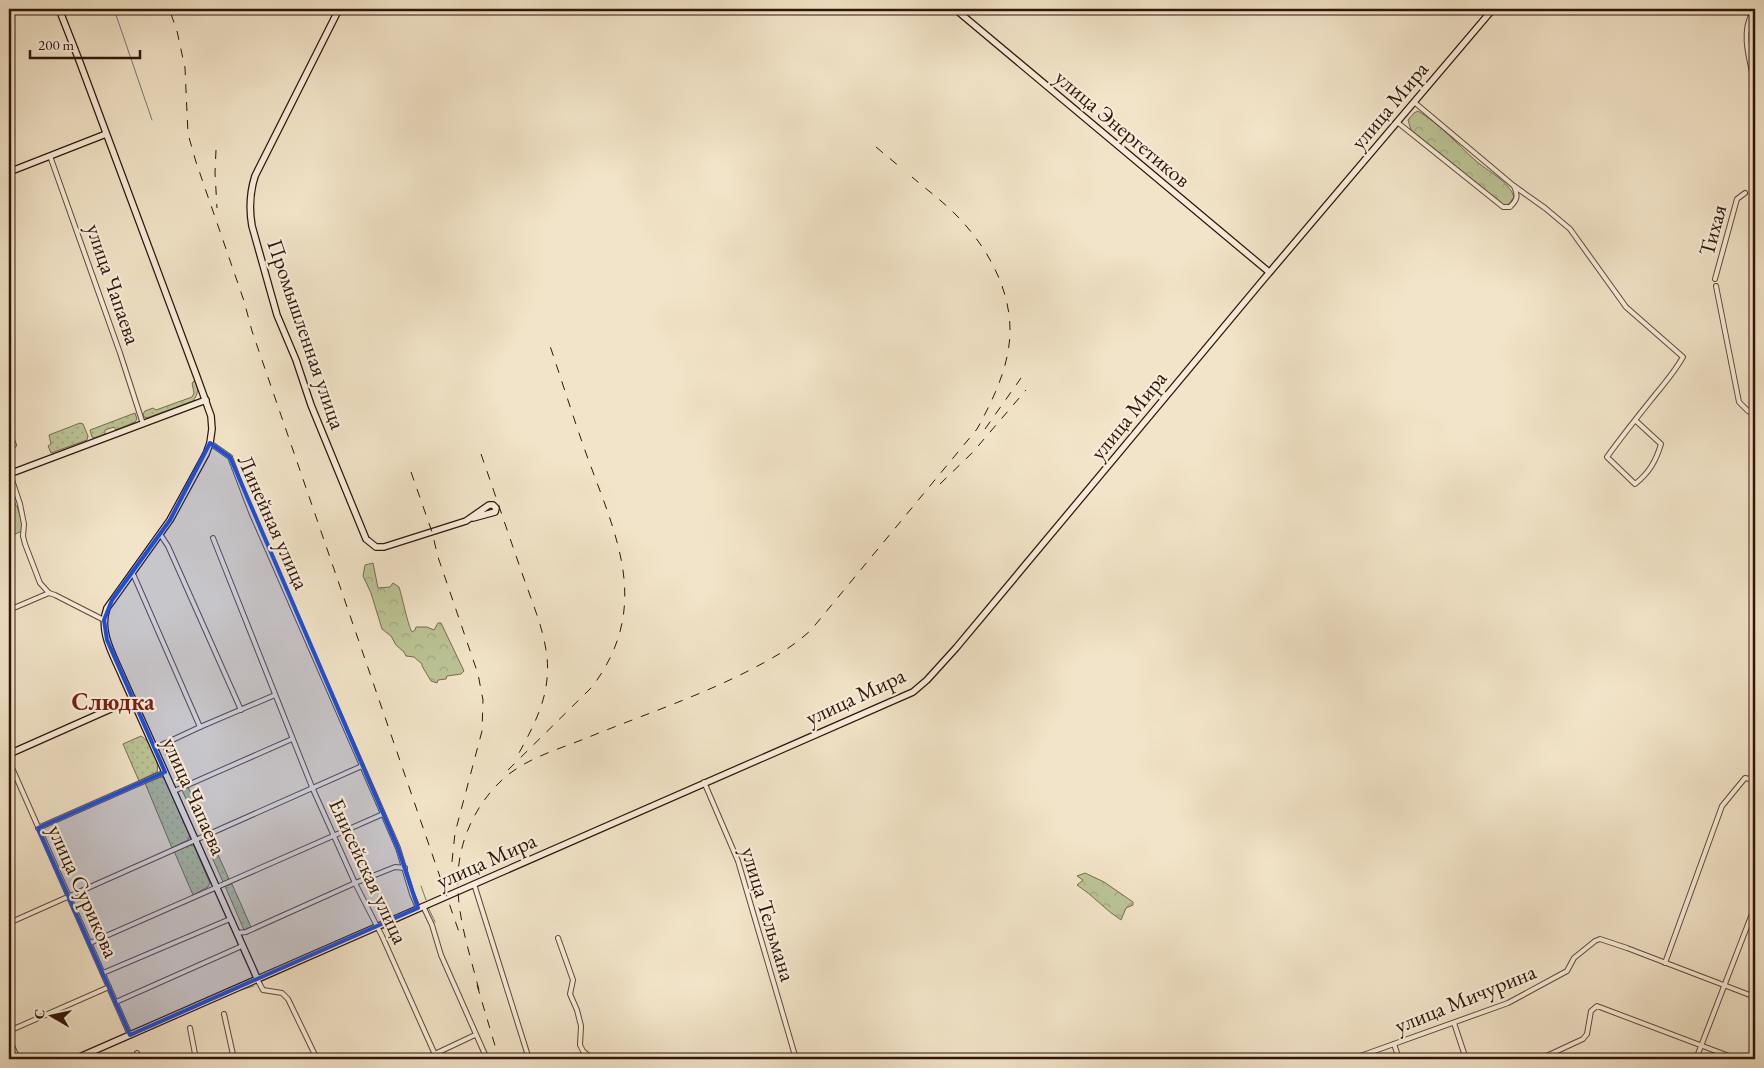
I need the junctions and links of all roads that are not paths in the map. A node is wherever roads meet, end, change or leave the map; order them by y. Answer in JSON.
{"nodes":[{"id":1,"x":58,"y":9,"type":"edge"},
{"id":2,"x":338,"y":9,"type":"edge"},
{"id":3,"x":955,"y":9,"type":"edge"},
{"id":4,"x":1493,"y":9,"type":"edge"},
{"id":5,"x":1746,"y":9,"type":"edge"},
{"id":6,"x":1754,"y":15,"type":"edge"},
{"id":7,"x":1755,"y":86,"type":"edge"},
{"id":8,"x":1414,"y":102,"type":"junction"},
{"id":9,"x":1398,"y":122,"type":"junction"},
{"id":10,"x":106,"y":134,"type":"junction"},
{"id":11,"x":50,"y":156,"type":"junction"},
{"id":12,"x":9,"y":172,"type":"edge"},
{"id":13,"x":1514,"y":186,"type":"junction"},
{"id":14,"x":1745,"y":193,"type":"dead end"},
{"id":15,"x":1269,"y":272,"type":"junction"},
{"id":16,"x":1715,"y":279,"type":"dead end"},
{"id":17,"x":1716,"y":286,"type":"dead end"},
{"id":18,"x":206,"y":400,"type":"junction"},
{"id":19,"x":1755,"y":415,"type":"edge"},
{"id":20,"x":1635,"y":420,"type":"junction"},
{"id":21,"x":143,"y":424,"type":"junction"},
{"id":22,"x":9,"y":432,"type":"edge"},
{"id":23,"x":210,"y":443,"type":"junction"},
{"id":24,"x":9,"y":448,"type":"edge"},
{"id":25,"x":9,"y":474,"type":"edge"},
{"id":26,"x":473,"y":518,"type":"dead end"},
{"id":27,"x":160,"y":534,"type":"junction"},
{"id":28,"x":213,"y":538,"type":"dead end"},
{"id":29,"x":131,"y":574,"type":"junction"},
{"id":30,"x":49,"y":593,"type":"junction"},
{"id":31,"x":9,"y":610,"type":"edge"},
{"id":32,"x":104,"y":620,"type":"junction"},
{"id":33,"x":275,"y":696,"type":"junction"},
{"id":34,"x":133,"y":699,"type":"junction"},
{"id":35,"x":241,"y":710,"type":"junction"},
{"id":36,"x":200,"y":727,"type":"junction"},
{"id":37,"x":292,"y":739,"type":"junction"},
{"id":38,"x":154,"y":748,"type":"junction"},
{"id":39,"x":9,"y":754,"type":"edge"},
{"id":40,"x":9,"y":761,"type":"edge"},
{"id":41,"x":362,"y":766,"type":"junction"},
{"id":42,"x":165,"y":772,"type":"junction"},
{"id":43,"x":1755,"y":780,"type":"edge"},
{"id":44,"x":704,"y":782,"type":"junction"},
{"id":45,"x":312,"y":787,"type":"junction"},
{"id":46,"x":174,"y":791,"type":"junction"},
{"id":47,"x":383,"y":814,"type":"junction"},
{"id":48,"x":38,"y":828,"type":"junction"},
{"id":49,"x":335,"y":836,"type":"junction"},
{"id":50,"x":195,"y":840,"type":"junction"},
{"id":51,"x":405,"y":868,"type":"junction"},
{"id":52,"x":355,"y":882,"type":"junction"},
{"id":53,"x":474,"y":884,"type":"junction"},
{"id":54,"x":216,"y":887,"type":"junction"},
{"id":55,"x":69,"y":896,"type":"junction"},
{"id":56,"x":1755,"y":906,"type":"edge"},
{"id":57,"x":420,"y":907,"type":"junction"},
{"id":58,"x":230,"y":919,"type":"junction"},
{"id":59,"x":9,"y":923,"type":"edge"},
{"id":60,"x":377,"y":926,"type":"junction"},
{"id":61,"x":236,"y":933,"type":"junction"},
{"id":62,"x":558,"y":938,"type":"dead end"},
{"id":63,"x":90,"y":943,"type":"junction"},
{"id":64,"x":242,"y":946,"type":"junction"},
{"id":65,"x":1665,"y":963,"type":"junction"},
{"id":66,"x":103,"y":973,"type":"junction"},
{"id":67,"x":257,"y":978,"type":"junction"},
{"id":68,"x":1725,"y":985,"type":"junction"},
{"id":69,"x":109,"y":987,"type":"junction"},
{"id":70,"x":263,"y":990,"type":"junction"},
{"id":71,"x":260,"y":995,"type":"dead end"},
{"id":72,"x":1755,"y":996,"type":"edge"},
{"id":73,"x":116,"y":1002,"type":"junction"},
{"id":74,"x":224,"y":1014,"type":"dead end"},
{"id":75,"x":1454,"y":1023,"type":"junction"},
{"id":76,"x":190,"y":1028,"type":"dead end"},
{"id":77,"x":9,"y":1030,"type":"edge"},
{"id":78,"x":130,"y":1035,"type":"junction"},
{"id":79,"x":475,"y":1035,"type":"junction"},
{"id":80,"x":9,"y":1039,"type":"edge"},
{"id":81,"x":1394,"y":1044,"type":"junction"},
{"id":82,"x":1702,"y":1046,"type":"junction"},
{"id":83,"x":137,"y":1054,"type":"dead end"},
{"id":84,"x":435,"y":1054,"type":"junction"},
{"id":85,"x":18,"y":1059,"type":"edge"},
{"id":86,"x":75,"y":1059,"type":"edge"},
{"id":87,"x":138,"y":1059,"type":"edge"},
{"id":88,"x":196,"y":1059,"type":"edge"},
{"id":89,"x":234,"y":1059,"type":"edge"},
{"id":90,"x":317,"y":1059,"type":"edge"},
{"id":91,"x":424,"y":1059,"type":"edge"},
{"id":92,"x":437,"y":1059,"type":"edge"},
{"id":93,"x":487,"y":1059,"type":"edge"},
{"id":94,"x":529,"y":1059,"type":"edge"},
{"id":95,"x":596,"y":1059,"type":"edge"},
{"id":96,"x":796,"y":1059,"type":"edge"},
{"id":97,"x":1352,"y":1059,"type":"edge"},
{"id":98,"x":1399,"y":1059,"type":"edge"},
{"id":99,"x":1466,"y":1059,"type":"edge"},
{"id":100,"x":1540,"y":1059,"type":"edge"},
{"id":101,"x":1696,"y":1059,"type":"edge"},
{"id":102,"x":1737,"y":1059,"type":"edge"}],
"edges":[{"from":1,"to":10,"type":"main road","name":"Линейная улица"},
{"from":2,"to":26,"type":"main road","name":"Промышленная улица"},
{"from":3,"to":15,"type":"main road","name":"улица Энергетиков"},
{"from":4,"to":8,"type":"main road","name":"улица Мира"},
{"from":5,"to":6,"type":"main road"},
{"from":6,"to":7,"type":"street"},
{"from":8,"to":9,"type":"main road","name":"улица Мира"},
{"from":8,"to":13,"type":"street"},
{"from":9,"to":13,"type":"street"},
{"from":9,"to":15,"type":"main road","name":"улица Мира"},
{"from":10,"to":11,"type":"main road"},
{"from":10,"to":18,"type":"main road","name":"Линейная улица"},
{"from":11,"to":12,"type":"main road"},
{"from":11,"to":21,"type":"street","name":"улица Чапаева"},
{"from":13,"to":20,"type":"street"},
{"from":14,"to":16,"type":"street","name":"Тихая"},
{"from":15,"to":44,"type":"main road","name":"улица Мира"},
{"from":17,"to":19,"type":"street"},
{"from":18,"to":21,"type":"main road"},
{"from":18,"to":23,"type":"main road","name":"Линейная улица"},
{"from":20,"to":20,"type":"street"},
{"from":21,"to":25,"type":"main road"},
{"from":22,"to":24,"type":"street"},
{"from":23,"to":27,"type":"main road"},
{"from":23,"to":41,"type":"street","name":"Линейная улица"},
{"from":25,"to":30,"type":"street"},
{"from":27,"to":29,"type":"main road"},
{"from":27,"to":35,"type":"street"},
{"from":28,"to":33,"type":"street","name":"Енисейская улица"},
{"from":29,"to":32,"type":"main road"},
{"from":29,"to":36,"type":"street","name":"улица Чапаева"},
{"from":30,"to":31,"type":"street"},
{"from":30,"to":32,"type":"street"},
{"from":32,"to":34,"type":"main road","name":"улица Чапаева"},
{"from":33,"to":35,"type":"street"},
{"from":33,"to":37,"type":"street","name":"Енисейская улица"},
{"from":34,"to":38,"type":"main road","name":"улица Чапаева"},
{"from":34,"to":39,"type":"main road"},
{"from":35,"to":36,"type":"street"},
{"from":36,"to":38,"type":"street"},
{"from":37,"to":45,"type":"street","name":"Енисейская улица"},
{"from":37,"to":46,"type":"street"},
{"from":38,"to":42,"type":"main road","name":"улица Чапаева"},
{"from":40,"to":48,"type":"street","name":"улица Сурикова"},
{"from":41,"to":45,"type":"street"},
{"from":41,"to":47,"type":"street","name":"Линейная улица"},
{"from":42,"to":46,"type":"main road","name":"улица Чапаева"},
{"from":42,"to":48,"type":"street"},
{"from":43,"to":65,"type":"street"},
{"from":44,"to":53,"type":"main road","name":"улица Мира"},
{"from":44,"to":96,"type":"street","name":"улица Тельмана"},
{"from":45,"to":49,"type":"street","name":"Енисейская улица"},
{"from":45,"to":50,"type":"street"},
{"from":46,"to":50,"type":"main road","name":"улица Чапаева"},
{"from":47,"to":49,"type":"street"},
{"from":47,"to":51,"type":"street","name":"Линейная улица"},
{"from":48,"to":55,"type":"street","name":"улица Сурикова"},
{"from":49,"to":52,"type":"street","name":"Енисейская улица"},
{"from":49,"to":54,"type":"street"},
{"from":50,"to":54,"type":"main road","name":"улица Чапаева"},
{"from":50,"to":55,"type":"street"},
{"from":51,"to":52,"type":"street"},
{"from":51,"to":57,"type":"street","name":"Линейная улица"},
{"from":52,"to":60,"type":"street","name":"Енисейская улица"},
{"from":52,"to":61,"type":"street"},
{"from":53,"to":57,"type":"main road","name":"улица Мира"},
{"from":53,"to":94,"type":"street"},
{"from":54,"to":58,"type":"main road","name":"улица Чапаева"},
{"from":54,"to":63,"type":"street"},
{"from":55,"to":59,"type":"street"},
{"from":55,"to":63,"type":"street","name":"улица Сурикова"},
{"from":56,"to":68,"type":"street"},
{"from":57,"to":60,"type":"main road","name":"улица Мира"},
{"from":57,"to":79,"type":"street","name":"Линейная улица"},
{"from":58,"to":61,"type":"main road","name":"улица Чапаева"},
{"from":58,"to":66,"type":"street"},
{"from":60,"to":67,"type":"main road","name":"улица Мира"},
{"from":60,"to":84,"type":"street","name":"Енисейская улица"},
{"from":61,"to":64,"type":"main road","name":"улица Чапаева"},
{"from":62,"to":95,"type":"street"},
{"from":63,"to":66,"type":"street","name":"улица Сурикова"},
{"from":64,"to":67,"type":"main road","name":"улица Чапаева"},
{"from":64,"to":73,"type":"street"},
{"from":65,"to":68,"type":"street"},
{"from":65,"to":75,"type":"street","name":"улица Мичурина"},
{"from":66,"to":69,"type":"street","name":"улица Сурикова"},
{"from":67,"to":70,"type":"street"},
{"from":67,"to":78,"type":"main road","name":"улица Мира"},
{"from":68,"to":72,"type":"street"},
{"from":68,"to":82,"type":"street"},
{"from":69,"to":73,"type":"street","name":"улица Сурикова"},
{"from":69,"to":77,"type":"street"},
{"from":70,"to":71,"type":"street"},
{"from":70,"to":90,"type":"street"},
{"from":73,"to":78,"type":"street","name":"улица Сурикова"},
{"from":74,"to":89,"type":"street"},
{"from":75,"to":81,"type":"street","name":"улица Мичурина"},
{"from":75,"to":99,"type":"street"},
{"from":76,"to":88,"type":"street"},
{"from":78,"to":86,"type":"main road","name":"улица Мира"},
{"from":79,"to":84,"type":"street"},
{"from":79,"to":93,"type":"street","name":"Линейная улица"},
{"from":80,"to":85,"type":"street"},
{"from":81,"to":97,"type":"street","name":"улица Мичурина"},
{"from":81,"to":98,"type":"street"},
{"from":82,"to":100,"type":"street"},
{"from":82,"to":101,"type":"street"},
{"from":82,"to":102,"type":"street"},
{"from":83,"to":87,"type":"street"},
{"from":84,"to":91,"type":"street"},
{"from":84,"to":92,"type":"street","name":"Енисейская улица"}]}
